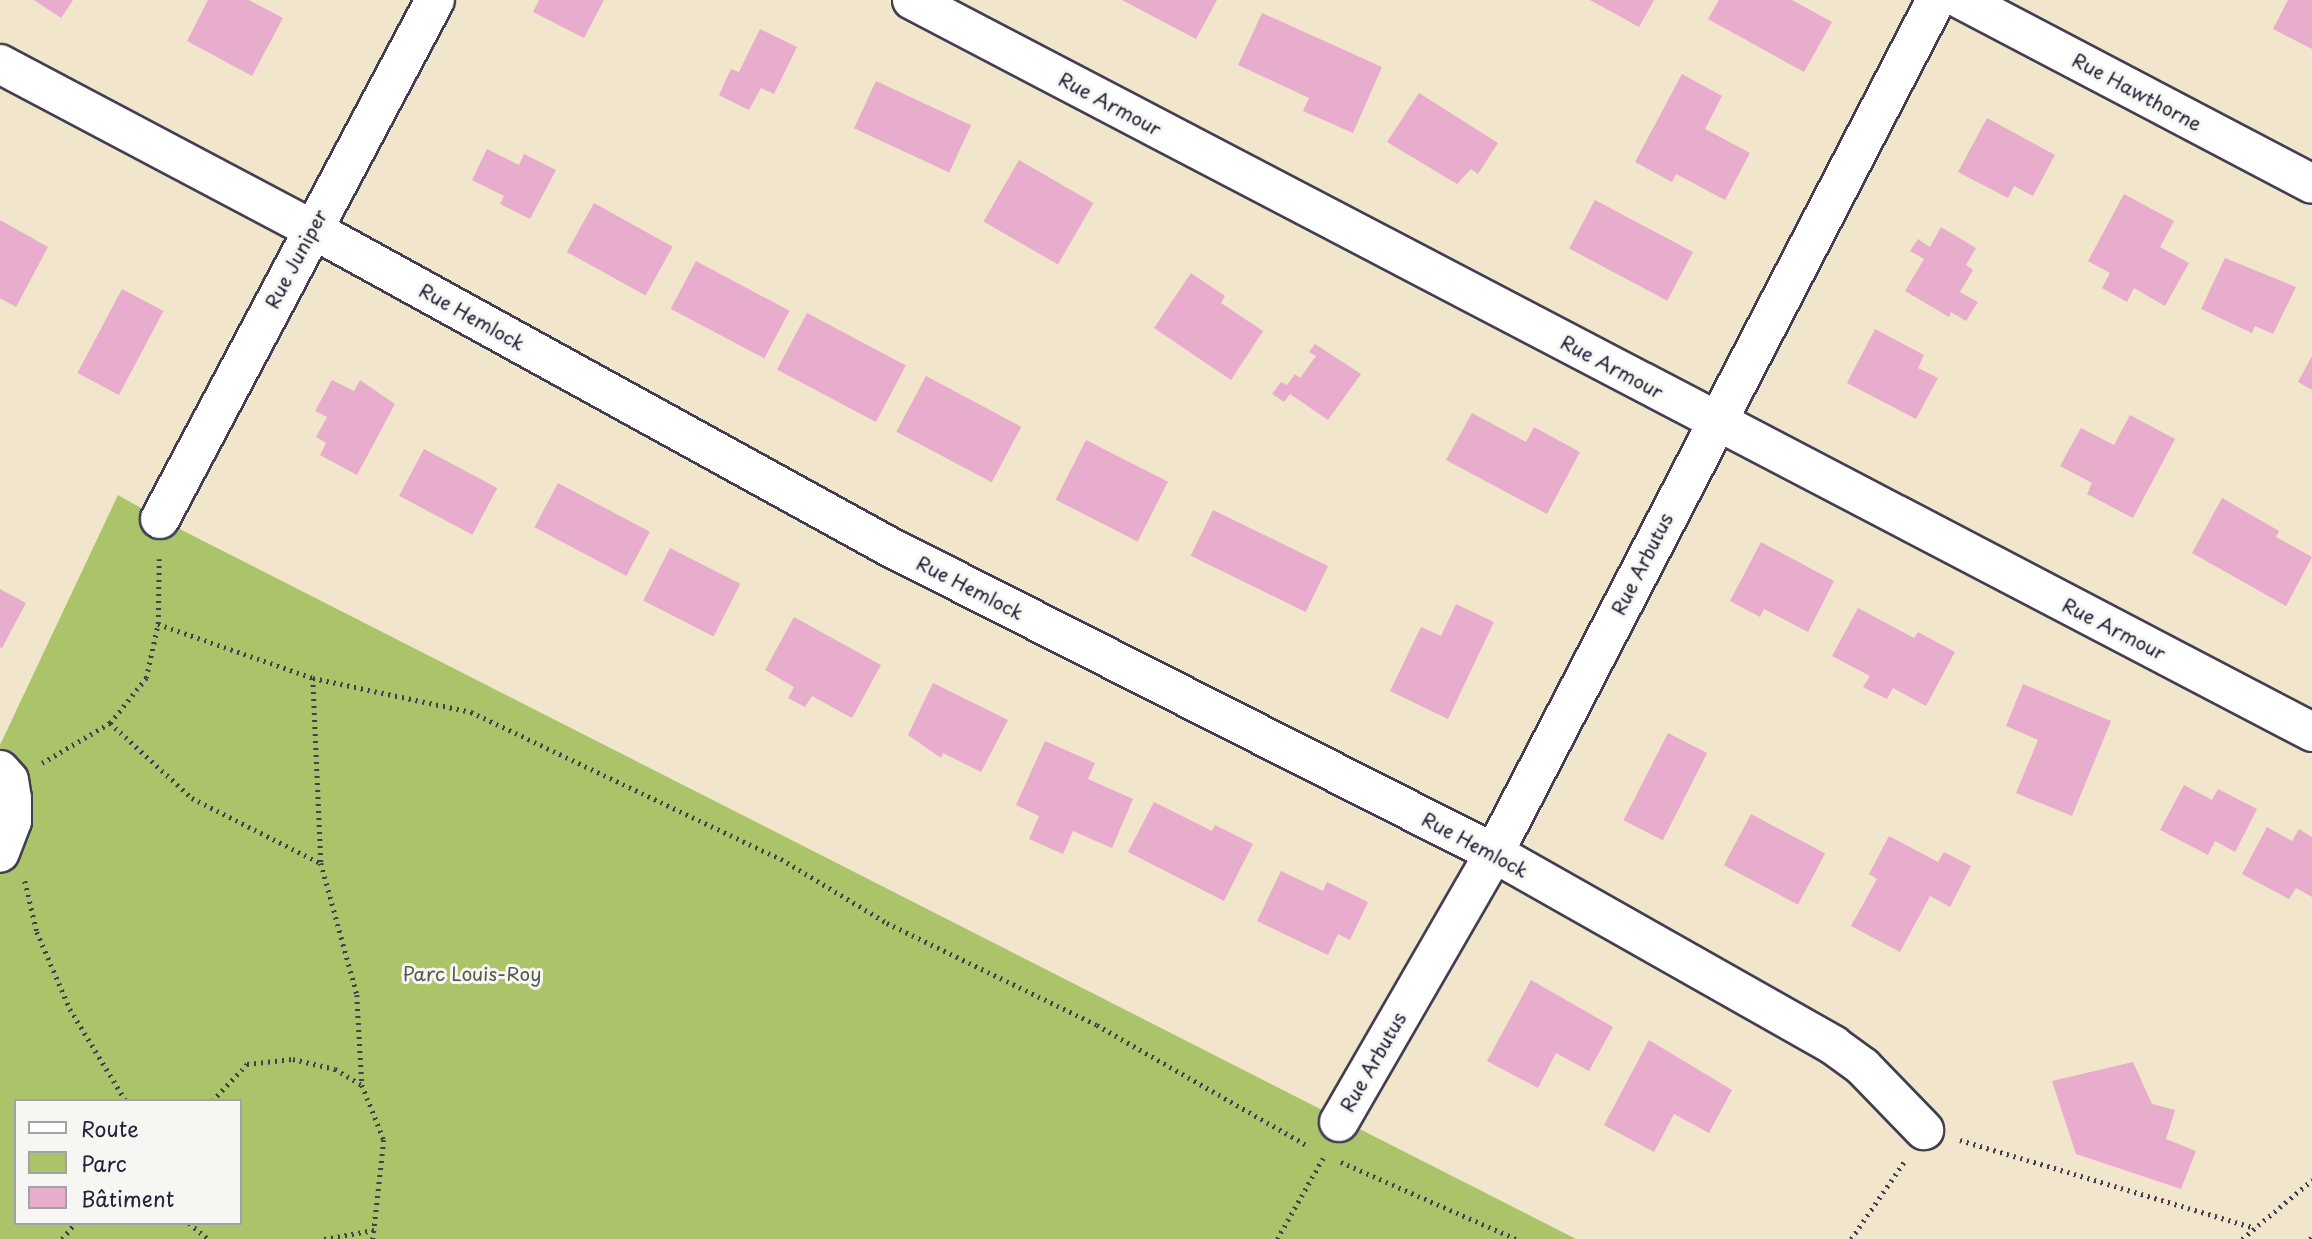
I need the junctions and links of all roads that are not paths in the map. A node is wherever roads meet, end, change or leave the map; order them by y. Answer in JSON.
{"nodes":[{"id":1,"x":435,"y":0,"type":"edge"},
{"id":2,"x":912,"y":0,"type":"edge"},
{"id":3,"x":1936,"y":0,"type":"edge"},
{"id":4,"x":1962,"y":0,"type":"edge"},
{"id":5,"x":0,"y":64,"type":"edge"},
{"id":6,"x":2312,"y":184,"type":"edge"},
{"id":7,"x":312,"y":229,"type":"junction"},
{"id":8,"x":1715,"y":422,"type":"junction"},
{"id":9,"x":160,"y":519,"type":"road end"},
{"id":10,"x":2312,"y":732,"type":"edge"},
{"id":11,"x":5,"y":775,"type":"edge"},
{"id":12,"x":3,"y":847,"type":"edge"},
{"id":13,"x":1494,"y":853,"type":"junction"},
{"id":14,"x":1924,"y":1130,"type":"road end"},
{"id":15,"x":1331,"y":1138,"type":"road end"}],
"edges":[{"from":1,"to":7,"type":"street","name":"Rue Juniper"},
{"from":2,"to":8,"type":"street","name":"Rue Armour"},
{"from":3,"to":8,"type":"street","name":"Rue Arbutus"},
{"from":4,"to":6,"type":"street","name":"Rue Hawthorne"},
{"from":5,"to":7,"type":"street","name":"Rue Hemlock"},
{"from":7,"to":9,"type":"street","name":"Rue Juniper"},
{"from":7,"to":13,"type":"street","name":"Rue Hemlock"},
{"from":8,"to":10,"type":"street","name":"Rue Armour"},
{"from":8,"to":13,"type":"street","name":"Rue Arbutus"},
{"from":11,"to":12,"type":"street"},
{"from":13,"to":14,"type":"street","name":"Rue Hemlock"},
{"from":13,"to":15,"type":"street","name":"Rue Arbutus"}]}
